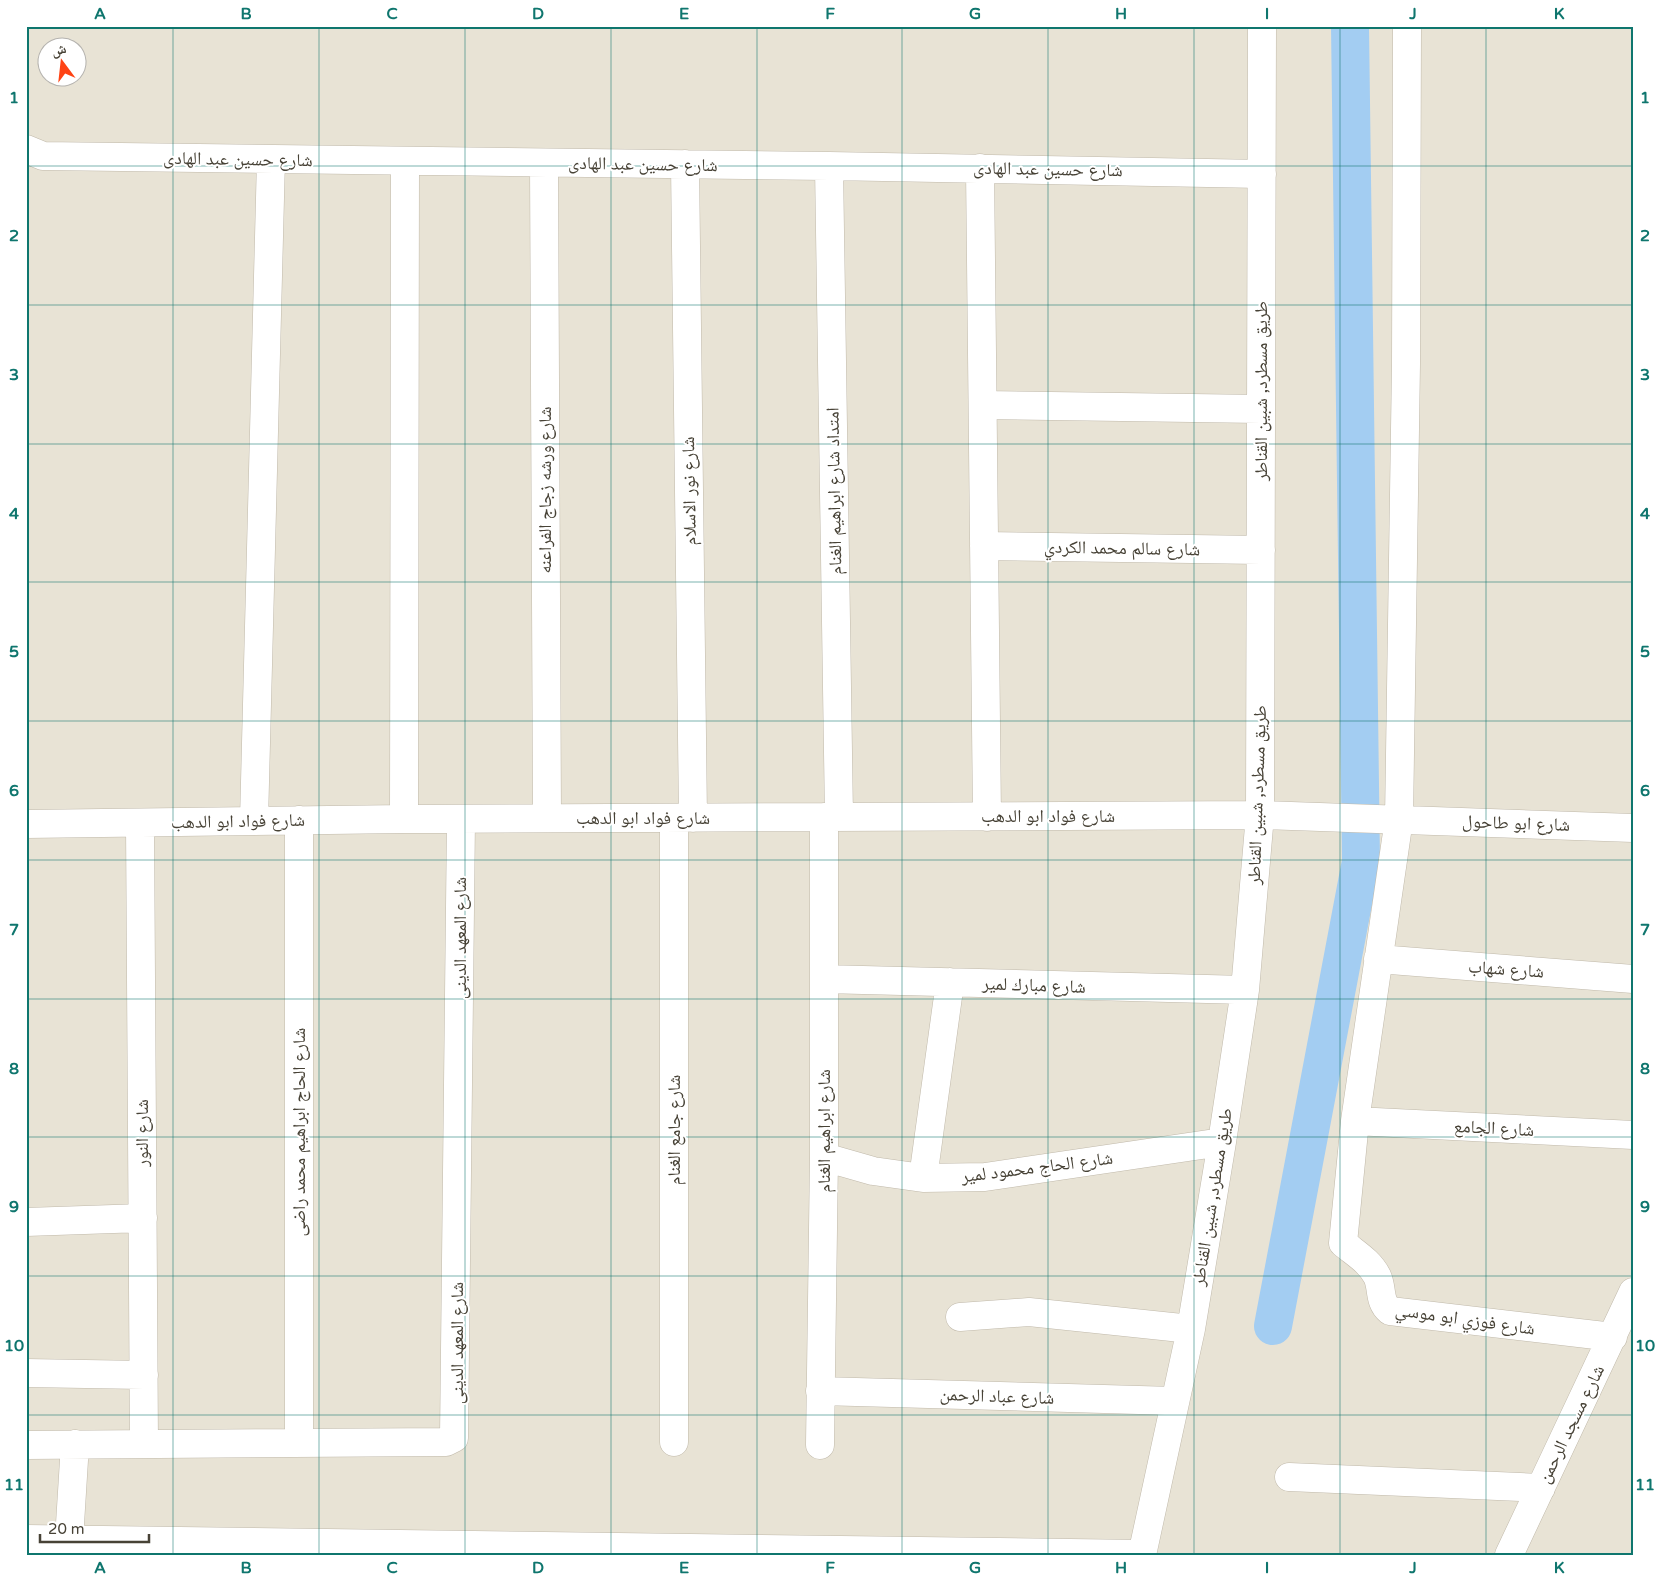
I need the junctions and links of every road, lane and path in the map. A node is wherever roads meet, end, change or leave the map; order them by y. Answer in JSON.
{"nodes":[{"id":1,"x":1262,"y":26,"type":"edge"},
{"id":2,"x":1407,"y":26,"type":"edge"},
{"id":3,"x":26,"y":149,"type":"edge"},
{"id":4,"x":271,"y":159,"type":"junction"},
{"id":5,"x":406,"y":161,"type":"junction"},
{"id":6,"x":544,"y":163,"type":"junction"},
{"id":7,"x":685,"y":164,"type":"junction"},
{"id":8,"x":829,"y":166,"type":"junction"},
{"id":9,"x":980,"y":168,"type":"junction"},
{"id":10,"x":1262,"y":174,"type":"junction"},
{"id":11,"x":983,"y":405,"type":"junction"},
{"id":12,"x":1261,"y":409,"type":"junction"},
{"id":13,"x":984,"y":546,"type":"junction"},
{"id":14,"x":1260,"y":550,"type":"junction"},
{"id":15,"x":1260,"y":815,"type":"junction"},
{"id":16,"x":987,"y":816,"type":"junction"},
{"id":17,"x":831,"y":817,"type":"junction"},
{"id":18,"x":547,"y":818,"type":"junction"},
{"id":19,"x":684,"y":818,"type":"junction"},
{"id":20,"x":404,"y":819,"type":"junction"},
{"id":21,"x":461,"y":819,"type":"junction"},
{"id":22,"x":1399,"y":819,"type":"junction"},
{"id":23,"x":299,"y":820,"type":"junction"},
{"id":24,"x":254,"y":821,"type":"junction"},
{"id":25,"x":140,"y":823,"type":"junction"},
{"id":26,"x":26,"y":824,"type":"edge"},
{"id":27,"x":1633,"y":828,"type":"edge"},
{"id":28,"x":1378,"y":959,"type":"junction"},
{"id":29,"x":1633,"y":978,"type":"edge"},
{"id":30,"x":824,"y":979,"type":"junction"},
{"id":31,"x":950,"y":982,"type":"junction"},
{"id":32,"x":1245,"y":990,"type":"junction"},
{"id":33,"x":1355,"y":1121,"type":"junction"},
{"id":34,"x":1633,"y":1135,"type":"edge"},
{"id":35,"x":1222,"y":1142,"type":"junction"},
{"id":36,"x":824,"y":1157,"type":"junction"},
{"id":37,"x":923,"y":1178,"type":"junction"},
{"id":38,"x":142,"y":1218,"type":"junction"},
{"id":39,"x":26,"y":1222,"type":"edge"},
{"id":40,"x":1633,"y":1292,"type":"edge"},
{"id":41,"x":960,"y":1317,"type":"dead end"},
{"id":42,"x":1191,"y":1329,"type":"junction"},
{"id":43,"x":1613,"y":1337,"type":"junction"},
{"id":44,"x":26,"y":1373,"type":"edge"},
{"id":45,"x":144,"y":1375,"type":"junction"},
{"id":46,"x":820,"y":1392,"type":"junction"},
{"id":47,"x":1174,"y":1401,"type":"junction"},
{"id":48,"x":674,"y":1442,"type":"dead end"},
{"id":49,"x":299,"y":1443,"type":"junction"},
{"id":50,"x":75,"y":1444,"type":"junction"},
{"id":51,"x":144,"y":1444,"type":"junction"},
{"id":52,"x":26,"y":1445,"type":"edge"},
{"id":53,"x":820,"y":1445,"type":"dead end"},
{"id":54,"x":1289,"y":1476,"type":"dead end"},
{"id":55,"x":1541,"y":1488,"type":"junction"},
{"id":56,"x":26,"y":1539,"type":"edge"},
{"id":57,"x":69,"y":1540,"type":"junction"},
{"id":58,"x":1142,"y":1554,"type":"edge"},
{"id":59,"x":1509,"y":1555,"type":"edge"}],
"edges":[{"from":1,"to":10,"type":"street","name":"طريق مسطرد, شبين القناطر"},
{"from":2,"to":22,"type":"street"},
{"from":3,"to":4,"type":"street","name":"شارع حسين عبد الهادى"},
{"from":4,"to":5,"type":"street","name":"شارع حسين عبد الهادى"},
{"from":4,"to":24,"type":"street"},
{"from":5,"to":6,"type":"street","name":"شارع حسين عبد الهادى"},
{"from":5,"to":20,"type":"street"},
{"from":6,"to":7,"type":"street","name":"شارع حسين عبد الهادى"},
{"from":6,"to":18,"type":"street","name":"شارع ورشه زجاج الفراعنه"},
{"from":7,"to":8,"type":"street","name":"شارع حسين عبد الهادى"},
{"from":7,"to":19,"type":"street","name":"شارع نور الاسلام"},
{"from":8,"to":9,"type":"street","name":"شارع حسين عبد الهادى"},
{"from":8,"to":17,"type":"street","name":"امتداد شارع ابراهيم الغنام"},
{"from":9,"to":10,"type":"street","name":"شارع حسين عبد الهادى"},
{"from":9,"to":11,"type":"street"},
{"from":10,"to":12,"type":"street","name":"طريق مسطرد, شبين القناطر"},
{"from":11,"to":12,"type":"street"},
{"from":11,"to":13,"type":"street"},
{"from":12,"to":14,"type":"street","name":"طريق مسطرد, شبين القناطر"},
{"from":13,"to":14,"type":"street","name":"شارع سالم محمد الكردي"},
{"from":13,"to":16,"type":"street"},
{"from":14,"to":15,"type":"street","name":"طريق مسطرد, شبين القناطر"},
{"from":15,"to":16,"type":"street","name":"شارع فواد ابو الدهب"},
{"from":15,"to":22,"type":"street","name":"شارع فواد ابو الدهب"},
{"from":15,"to":32,"type":"street","name":"طريق مسطرد, شبين القناطر"},
{"from":16,"to":17,"type":"street","name":"شارع فواد ابو الدهب"},
{"from":17,"to":19,"type":"street","name":"شارع فواد ابو الدهب"},
{"from":17,"to":30,"type":"street","name":"شارع ابراهيم الغنام"},
{"from":18,"to":19,"type":"street","name":"شارع فواد ابو الدهب"},
{"from":18,"to":21,"type":"street","name":"شارع فواد ابو الدهب"},
{"from":19,"to":48,"type":"street","name":"شارع جامع الغنام"},
{"from":20,"to":21,"type":"street","name":"شارع فواد ابو الدهب"},
{"from":20,"to":23,"type":"street","name":"شارع فواد ابو الدهب"},
{"from":21,"to":49,"type":"street","name":"شارع المعهد الدينى"},
{"from":22,"to":27,"type":"street","name":"شارع ابو طاحول"},
{"from":22,"to":28,"type":"street"},
{"from":23,"to":24,"type":"street","name":"شارع فواد ابو الدهب"},
{"from":23,"to":49,"type":"street","name":"شارع الحاج ابراهيم محمد راضى"},
{"from":24,"to":25,"type":"street","name":"شارع فواد ابو الدهب"},
{"from":25,"to":26,"type":"street","name":"شارع فواد ابو الدهب"},
{"from":25,"to":38,"type":"street","name":"شارع النور"},
{"from":28,"to":29,"type":"street","name":"شارع شهاب"},
{"from":28,"to":33,"type":"street"},
{"from":30,"to":31,"type":"street","name":"شارع مبارك لمير"},
{"from":30,"to":36,"type":"street","name":"شارع ابراهيم الغنام"},
{"from":31,"to":32,"type":"street","name":"شارع مبارك لمير"},
{"from":31,"to":37,"type":"street"},
{"from":32,"to":35,"type":"street","name":"طريق مسطرد, شبين القناطر"},
{"from":33,"to":34,"type":"street","name":"شارع الجامع"},
{"from":33,"to":43,"type":"street","name":"شارع فوزي ابو موسي"},
{"from":35,"to":37,"type":"street","name":"شارع الحاج محمود لمير"},
{"from":35,"to":42,"type":"street","name":"طريق مسطرد, شبين القناطر"},
{"from":36,"to":37,"type":"street","name":"شارع الحاج محمود لمير"},
{"from":36,"to":46,"type":"street","name":"شارع ابراهيم الغنام"},
{"from":38,"to":39,"type":"street"},
{"from":38,"to":45,"type":"street","name":"شارع النور"},
{"from":40,"to":43,"type":"street","name":"شارع مسجد الرحمن"},
{"from":41,"to":42,"type":"street"},
{"from":42,"to":47,"type":"street","name":"طريق مسطرد, شبين القناطر"},
{"from":43,"to":55,"type":"street","name":"شارع مسجد الرحمن"},
{"from":44,"to":45,"type":"street"},
{"from":45,"to":51,"type":"street","name":"شارع النور"},
{"from":46,"to":47,"type":"street","name":"شارع عباد الرحمن"},
{"from":46,"to":53,"type":"street","name":"شارع ابراهيم الغنام"},
{"from":47,"to":58,"type":"street","name":"طريق مسطرد, شبين القناطر"},
{"from":49,"to":51,"type":"street","name":"شارع المعهد الدينى"},
{"from":50,"to":51,"type":"street","name":"شارع المعهد الدينى"},
{"from":50,"to":52,"type":"street","name":"شارع المعهد الدينى"},
{"from":50,"to":57,"type":"street"},
{"from":54,"to":55,"type":"street"},
{"from":55,"to":59,"type":"street","name":"شارع مسجد الرحمن"},
{"from":56,"to":57,"type":"street"},
{"from":57,"to":58,"type":"street"}]}
